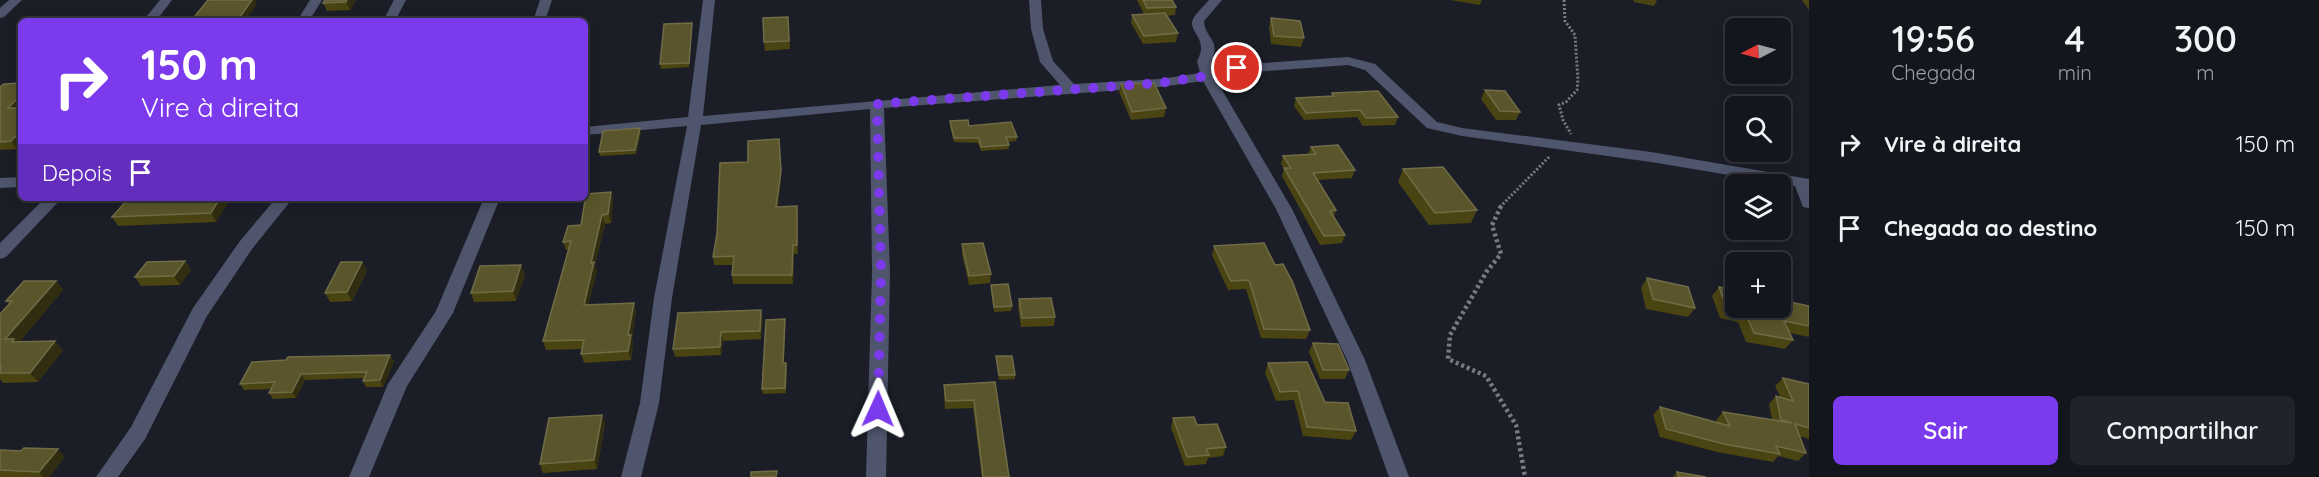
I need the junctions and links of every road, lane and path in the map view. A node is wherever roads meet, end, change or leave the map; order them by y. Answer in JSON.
{"nodes":[{"id":1,"x":16,"y":0,"type":"edge"},
{"id":2,"x":166,"y":0,"type":"edge"},
{"id":3,"x":316,"y":0,"type":"edge"},
{"id":4,"x":400,"y":0,"type":"edge"},
{"id":5,"x":546,"y":0,"type":"edge"},
{"id":6,"x":709,"y":0,"type":"edge"},
{"id":7,"x":1035,"y":0,"type":"edge"},
{"id":8,"x":1216,"y":0,"type":"edge"},
{"id":9,"x":1564,"y":0,"type":"edge"},
{"id":10,"x":0,"y":15,"type":"edge"},
{"id":11,"x":151,"y":18,"type":"edge"},
{"id":12,"x":305,"y":18,"type":"edge"},
{"id":13,"x":391,"y":18,"type":"edge"},
{"id":14,"x":541,"y":18,"type":"edge"},
{"id":15,"x":1207,"y":76,"type":"junction"},
{"id":16,"x":1071,"y":89,"type":"junction"},
{"id":17,"x":877,"y":104,"type":"junction"},
{"id":18,"x":694,"y":121,"type":"junction"},
{"id":19,"x":588,"y":131,"type":"edge"},
{"id":20,"x":1593,"y":150,"type":"junction"},
{"id":21,"x":1553,"y":153,"type":"dead end"},
{"id":22,"x":18,"y":182,"type":"edge"},
{"id":23,"x":0,"y":183,"type":"edge"},
{"id":24,"x":1805,"y":184,"type":"edge"},
{"id":25,"x":51,"y":201,"type":"edge"},
{"id":26,"x":283,"y":201,"type":"edge"},
{"id":27,"x":491,"y":201,"type":"edge"},
{"id":28,"x":1809,"y":203,"type":"edge"},
{"id":29,"x":0,"y":253,"type":"edge"},
{"id":30,"x":106,"y":477,"type":"edge"},
{"id":31,"x":359,"y":477,"type":"edge"},
{"id":32,"x":631,"y":477,"type":"edge"},
{"id":33,"x":876,"y":477,"type":"edge"},
{"id":34,"x":1399,"y":477,"type":"edge"},
{"id":35,"x":1525,"y":477,"type":"edge"}],
"edges":[{"from":1,"to":10,"type":"street"},
{"from":2,"to":11,"type":"street"},
{"from":3,"to":12,"type":"street"},
{"from":4,"to":13,"type":"street"},
{"from":5,"to":14,"type":"street"},
{"from":6,"to":18,"type":"street"},
{"from":7,"to":16,"type":"street"},
{"from":8,"to":15,"type":"street"},
{"from":9,"to":20,"type":"path"},
{"from":15,"to":16,"type":"street"},
{"from":15,"to":20,"type":"street"},
{"from":15,"to":34,"type":"street"},
{"from":16,"to":17,"type":"street"},
{"from":17,"to":18,"type":"street"},
{"from":17,"to":33,"type":"street"},
{"from":18,"to":19,"type":"street"},
{"from":18,"to":32,"type":"street"},
{"from":20,"to":24,"type":"street"},
{"from":21,"to":35,"type":"path"},
{"from":22,"to":23,"type":"street"},
{"from":24,"to":28,"type":"street"},
{"from":25,"to":29,"type":"street"},
{"from":26,"to":30,"type":"street"},
{"from":27,"to":31,"type":"street"}]}
